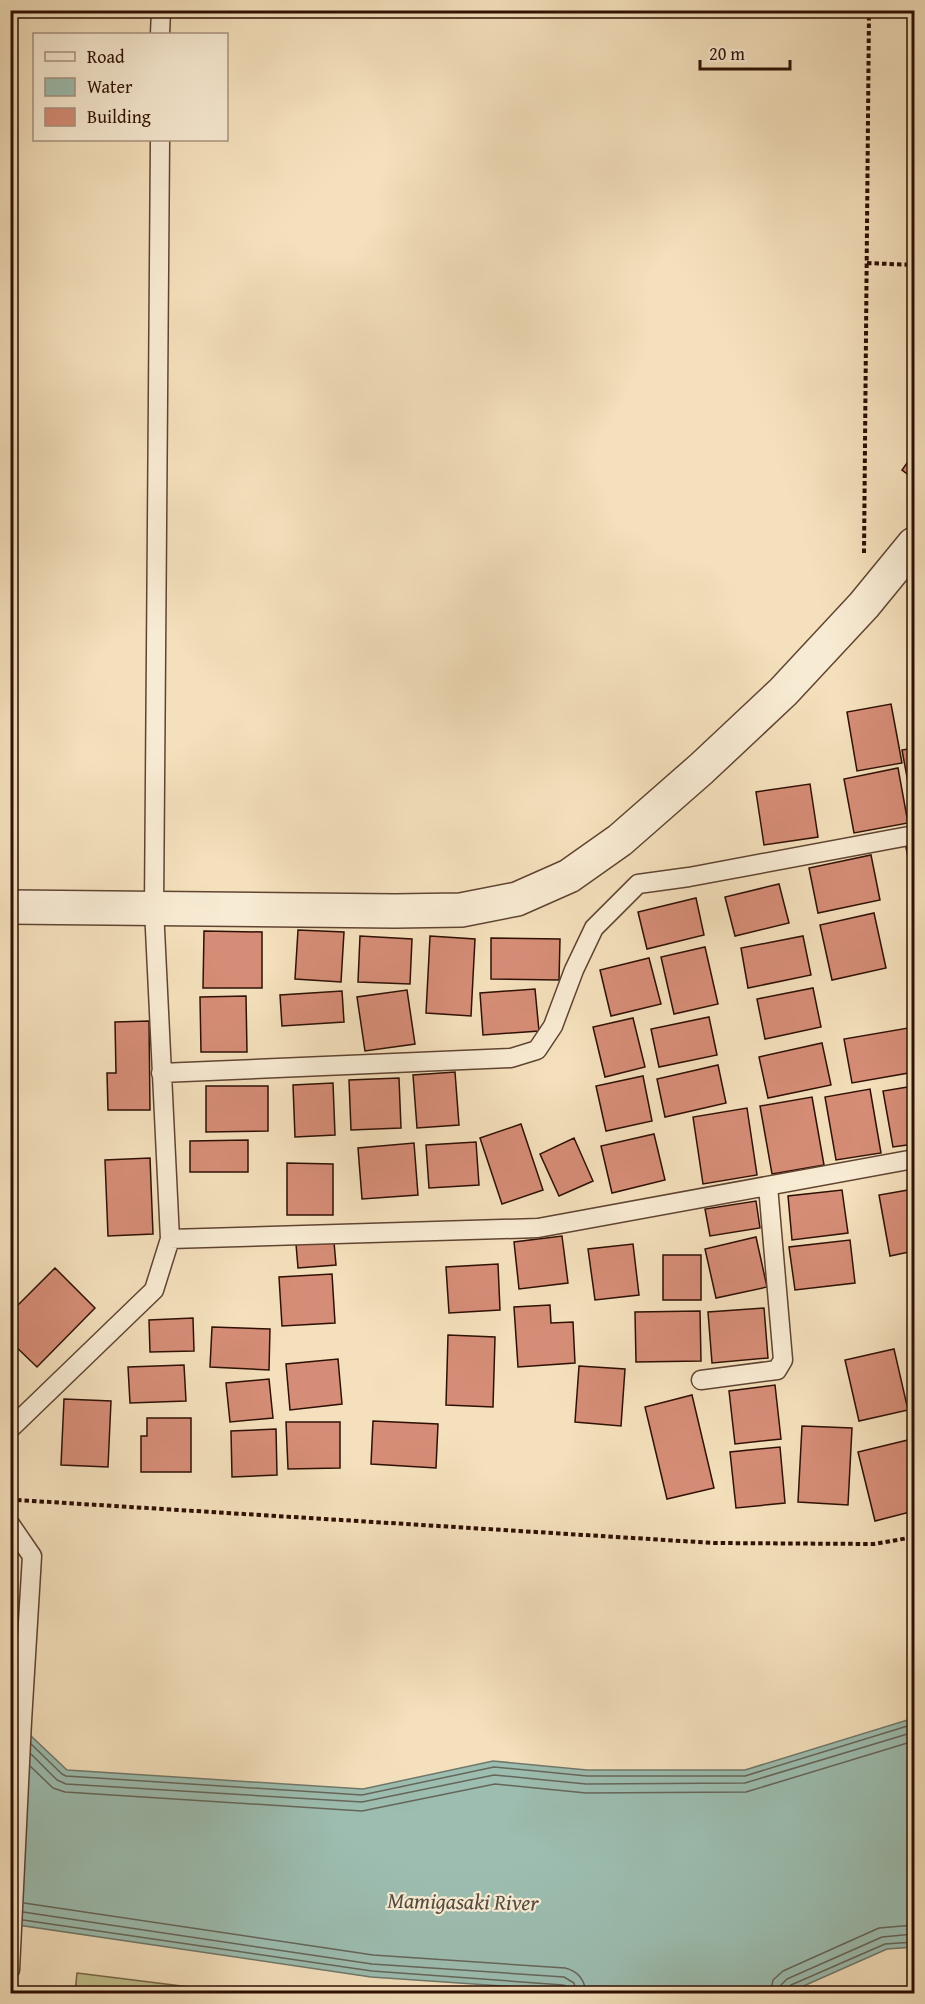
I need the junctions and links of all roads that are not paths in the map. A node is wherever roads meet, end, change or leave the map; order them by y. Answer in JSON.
{"nodes":[{"id":1,"x":161,"y":10,"type":"edge"},
{"id":2,"x":160,"y":33,"type":"edge"},
{"id":3,"x":160,"y":141,"type":"edge"},
{"id":4,"x":915,"y":544,"type":"edge"},
{"id":5,"x":915,"y":835,"type":"edge"},
{"id":6,"x":10,"y":907,"type":"edge"},
{"id":7,"x":154,"y":909,"type":"junction"},
{"id":8,"x":161,"y":1073,"type":"junction"},
{"id":9,"x":915,"y":1159,"type":"edge"},
{"id":10,"x":768,"y":1186,"type":"junction"},
{"id":11,"x":170,"y":1239,"type":"junction"},
{"id":12,"x":701,"y":1380,"type":"dead end"},
{"id":13,"x":10,"y":1429,"type":"edge"},
{"id":14,"x":10,"y":1524,"type":"edge"},
{"id":15,"x":10,"y":1970,"type":"edge"}],
"edges":[{"from":1,"to":2,"type":"lane"},
{"from":3,"to":7,"type":"lane"},
{"from":4,"to":7,"type":"street"},
{"from":5,"to":8,"type":"lane"},
{"from":6,"to":7,"type":"street"},
{"from":7,"to":8,"type":"lane"},
{"from":8,"to":11,"type":"lane"},
{"from":9,"to":10,"type":"lane"},
{"from":10,"to":11,"type":"lane"},
{"from":10,"to":12,"type":"lane"},
{"from":11,"to":13,"type":"lane"},
{"from":14,"to":15,"type":"lane"}]}
